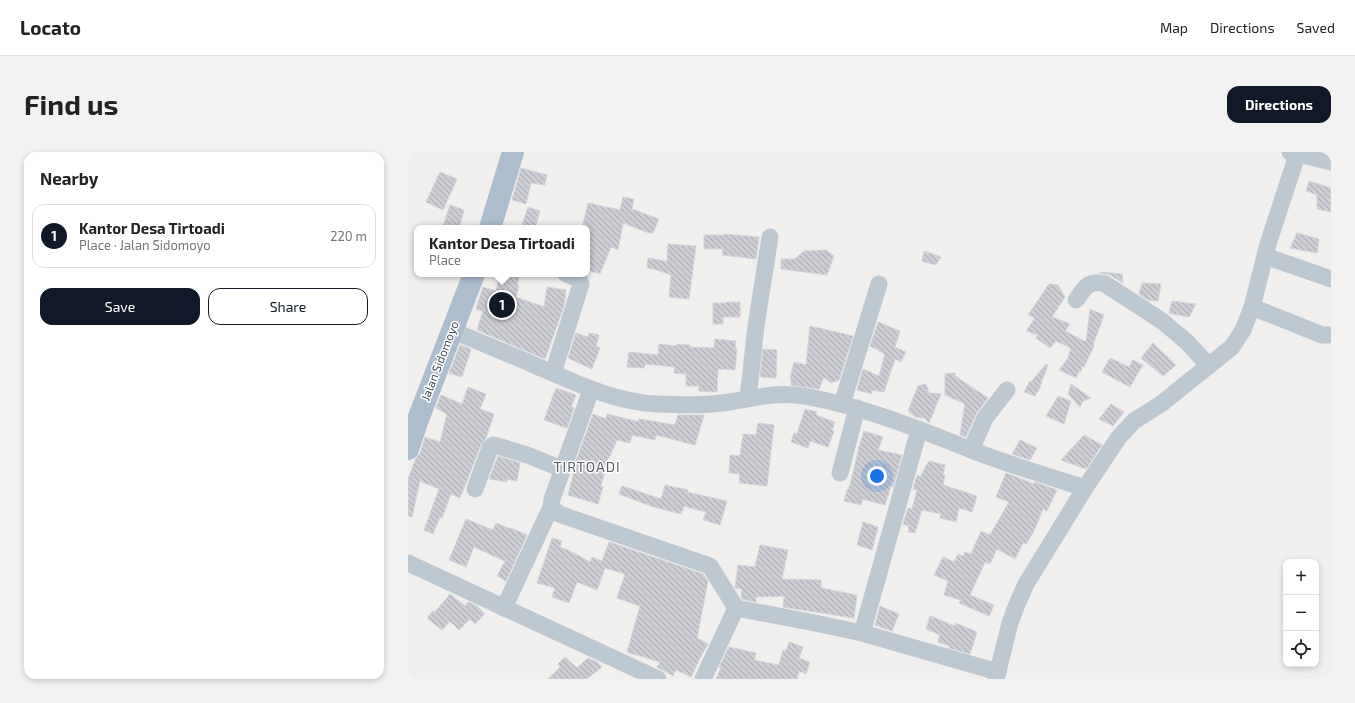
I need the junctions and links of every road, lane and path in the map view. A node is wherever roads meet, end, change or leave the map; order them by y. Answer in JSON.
{"nodes":[{"id":1,"x":509,"y":153,"type":"edge"},
{"id":2,"x":1295,"y":153,"type":"edge"},
{"id":3,"x":1331,"y":162,"type":"edge"},
{"id":4,"x":491,"y":225,"type":"edge"},
{"id":5,"x":770,"y":237,"type":"dead end"},
{"id":6,"x":1265,"y":256,"type":"junction"},
{"id":7,"x":473,"y":277,"type":"edge"},
{"id":8,"x":574,"y":277,"type":"edge"},
{"id":9,"x":1331,"y":279,"type":"edge"},
{"id":10,"x":879,"y":284,"type":"dead end"},
{"id":11,"x":1076,"y":300,"type":"dead end"},
{"id":12,"x":1252,"y":307,"type":"junction"},
{"id":13,"x":451,"y":330,"type":"junction"},
{"id":14,"x":1331,"y":336,"type":"edge"},
{"id":15,"x":1209,"y":366,"type":"junction"},
{"id":16,"x":553,"y":373,"type":"junction"},
{"id":17,"x":591,"y":390,"type":"junction"},
{"id":18,"x":1007,"y":390,"type":"dead end"},
{"id":19,"x":748,"y":398,"type":"junction"},
{"id":20,"x":849,"y":406,"type":"junction"},
{"id":21,"x":919,"y":430,"type":"junction"},
{"id":22,"x":408,"y":449,"type":"edge"},
{"id":23,"x":971,"y":450,"type":"junction"},
{"id":24,"x":562,"y":469,"type":"junction"},
{"id":25,"x":840,"y":473,"type":"dead end"},
{"id":26,"x":1085,"y":488,"type":"junction"},
{"id":27,"x":475,"y":489,"type":"dead end"},
{"id":28,"x":551,"y":507,"type":"junction"},
{"id":29,"x":408,"y":563,"type":"edge"},
{"id":30,"x":504,"y":608,"type":"junction"},
{"id":31,"x":736,"y":608,"type":"junction"},
{"id":32,"x":862,"y":633,"type":"junction"},
{"id":33,"x":997,"y":676,"type":"edge"},
{"id":34,"x":658,"y":679,"type":"edge"},
{"id":35,"x":703,"y":679,"type":"edge"}],
"edges":[{"from":1,"to":4,"type":"main road"},
{"from":2,"to":3,"type":"street"},
{"from":2,"to":6,"type":"street"},
{"from":5,"to":19,"type":"street"},
{"from":6,"to":9,"type":"street"},
{"from":6,"to":12,"type":"street"},
{"from":7,"to":13,"type":"main road","name":"Jalan Sidomoyo"},
{"from":8,"to":16,"type":"street"},
{"from":10,"to":20,"type":"street"},
{"from":11,"to":15,"type":"street"},
{"from":12,"to":14,"type":"street"},
{"from":12,"to":15,"type":"street"},
{"from":13,"to":16,"type":"street"},
{"from":13,"to":22,"type":"main road","name":"Jalan Sidomoyo"},
{"from":15,"to":26,"type":"street"},
{"from":16,"to":17,"type":"street"},
{"from":17,"to":19,"type":"street"},
{"from":17,"to":24,"type":"street"},
{"from":18,"to":23,"type":"street"},
{"from":19,"to":20,"type":"street"},
{"from":20,"to":21,"type":"street"},
{"from":20,"to":25,"type":"street"},
{"from":21,"to":23,"type":"street"},
{"from":21,"to":32,"type":"street"},
{"from":23,"to":26,"type":"street"},
{"from":24,"to":27,"type":"street"},
{"from":24,"to":28,"type":"street"},
{"from":26,"to":33,"type":"street"},
{"from":28,"to":30,"type":"street"},
{"from":28,"to":31,"type":"street"},
{"from":29,"to":30,"type":"street"},
{"from":30,"to":34,"type":"street"},
{"from":31,"to":32,"type":"street"},
{"from":31,"to":35,"type":"street"},
{"from":32,"to":33,"type":"street"}]}
